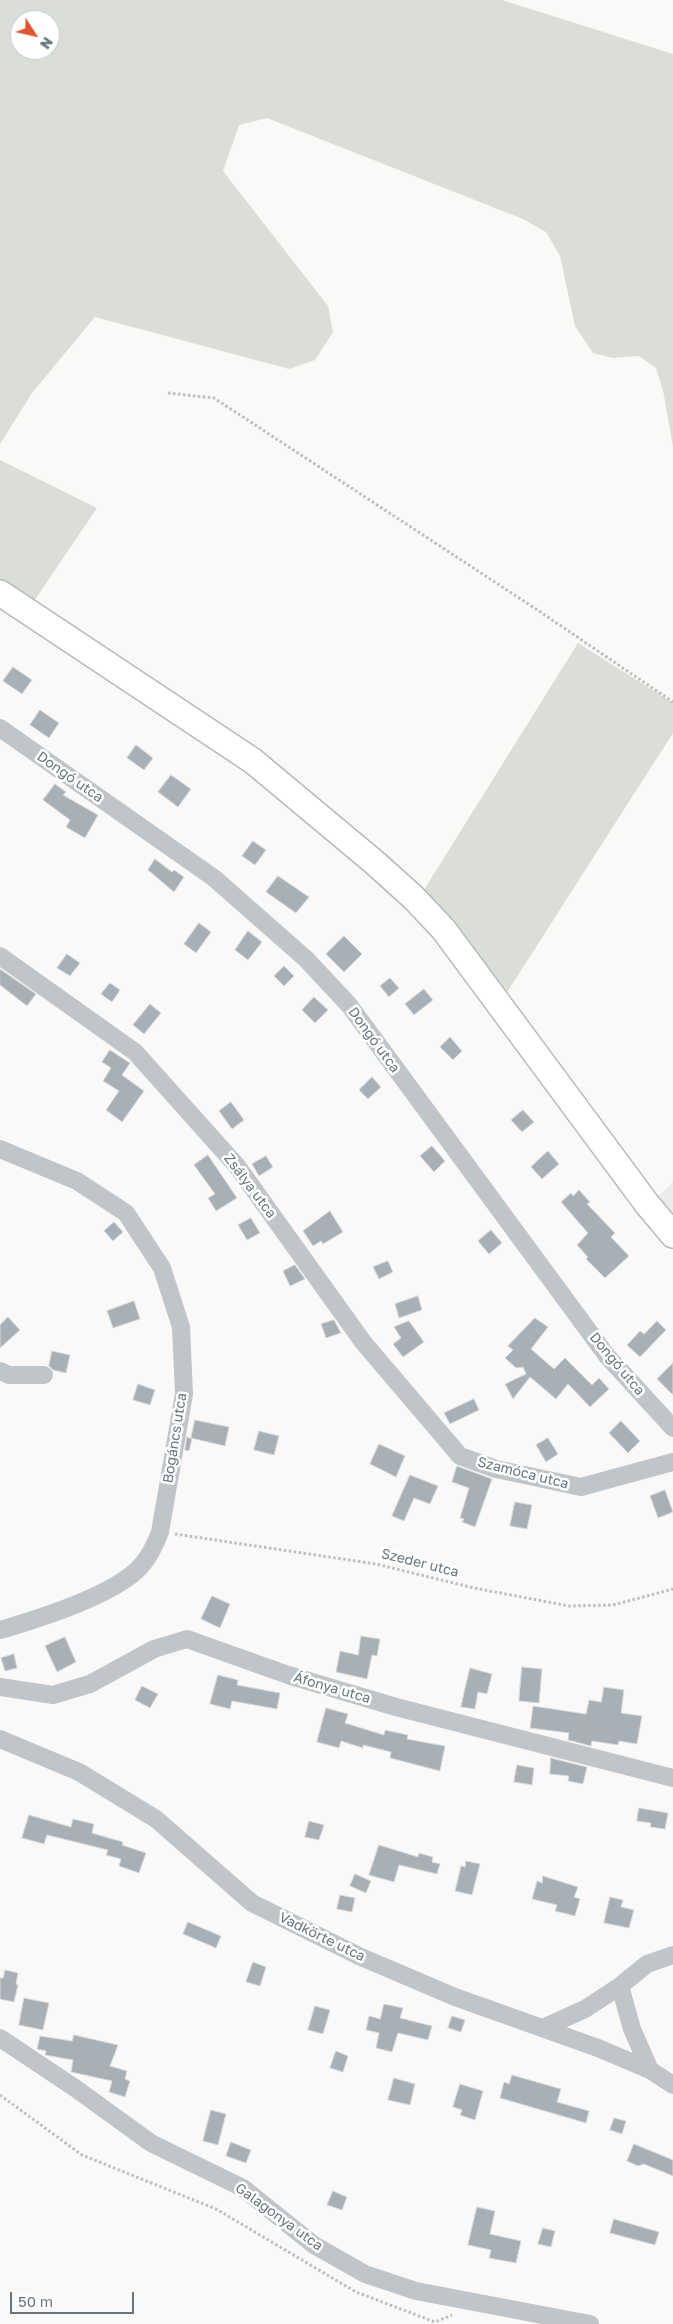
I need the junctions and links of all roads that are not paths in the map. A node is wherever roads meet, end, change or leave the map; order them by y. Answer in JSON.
{"nodes":[{"id":1,"x":0,"y":593,"type":"edge"},
{"id":2,"x":0,"y":728,"type":"edge"},
{"id":3,"x":0,"y":956,"type":"edge"},
{"id":4,"x":0,"y":1149,"type":"edge"},
{"id":5,"x":673,"y":1235,"type":"edge"},
{"id":6,"x":0,"y":1371,"type":"edge"},
{"id":7,"x":44,"y":1375,"type":"dead end"},
{"id":8,"x":673,"y":1428,"type":"edge"},
{"id":9,"x":460,"y":1456,"type":"joint"},
{"id":10,"x":673,"y":1462,"type":"edge"},
{"id":11,"x":0,"y":1630,"type":"edge"},
{"id":12,"x":0,"y":1687,"type":"edge"},
{"id":13,"x":0,"y":1739,"type":"edge"},
{"id":14,"x":673,"y":1778,"type":"edge"},
{"id":15,"x":673,"y":1955,"type":"edge"},
{"id":16,"x":620,"y":1986,"type":"junction"},
{"id":17,"x":545,"y":2028,"type":"junction"},
{"id":18,"x":0,"y":2038,"type":"edge"},
{"id":19,"x":650,"y":2070,"type":"junction"},
{"id":20,"x":673,"y":2085,"type":"edge"},
{"id":21,"x":590,"y":2324,"type":"edge"}],
"edges":[{"from":1,"to":5,"type":"street"},
{"from":2,"to":8,"type":"street","name":"Dongó utca"},
{"from":3,"to":9,"type":"street","name":"Zsálya utca"},
{"from":4,"to":11,"type":"street","name":"Bogáncs utca"},
{"from":6,"to":7,"type":"street"},
{"from":9,"to":10,"type":"street","name":"Szamóca utca"},
{"from":12,"to":14,"type":"street","name":"Áfonya utca"},
{"from":13,"to":17,"type":"street","name":"Vadkörte utca"},
{"from":15,"to":16,"type":"street"},
{"from":16,"to":17,"type":"street"},
{"from":16,"to":19,"type":"street"},
{"from":17,"to":19,"type":"street","name":"Vadkörte utca"},
{"from":18,"to":21,"type":"street","name":"Galagonya utca"},
{"from":19,"to":20,"type":"street","name":"Vadkörte utca"}]}
